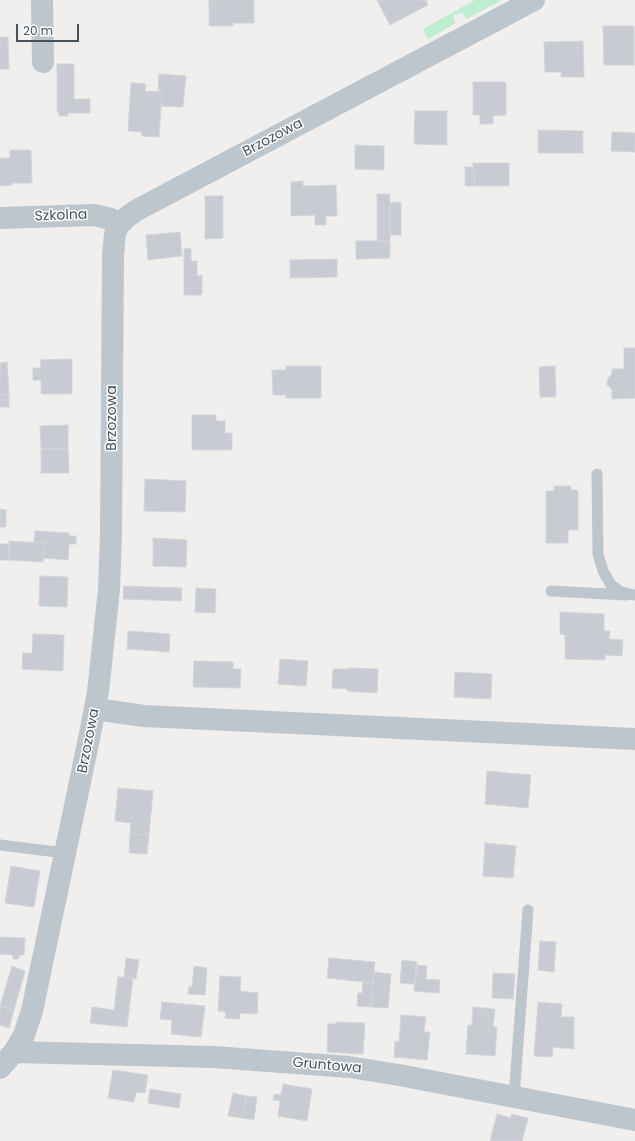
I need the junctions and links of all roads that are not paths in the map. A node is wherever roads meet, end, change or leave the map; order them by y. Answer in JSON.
{"nodes":[{"id":1,"x":42,"y":0,"type":"edge"},
{"id":2,"x":534,"y":0,"type":"edge"},
{"id":3,"x":43,"y":62,"type":"dead end"},
{"id":4,"x":0,"y":218,"type":"edge"},
{"id":5,"x":118,"y":226,"type":"junction"},
{"id":6,"x":597,"y":474,"type":"dead end"},
{"id":7,"x":551,"y":591,"type":"dead end"},
{"id":8,"x":635,"y":595,"type":"edge"},
{"id":9,"x":95,"y":709,"type":"junction"},
{"id":10,"x":635,"y":739,"type":"edge"},
{"id":11,"x":0,"y":845,"type":"edge"},
{"id":12,"x":65,"y":853,"type":"junction"},
{"id":13,"x":528,"y":910,"type":"dead end"},
{"id":14,"x":14,"y":1052,"type":"junction"},
{"id":15,"x":0,"y":1068,"type":"edge"},
{"id":16,"x":514,"y":1097,"type":"junction"},
{"id":17,"x":635,"y":1120,"type":"edge"}],
"edges":[{"from":1,"to":3,"type":"street"},
{"from":2,"to":5,"type":"street","name":"Brzozowa"},
{"from":4,"to":5,"type":"street","name":"Szkolna"},
{"from":5,"to":9,"type":"street","name":"Brzozowa"},
{"from":6,"to":8,"type":"lane"},
{"from":7,"to":8,"type":"lane"},
{"from":9,"to":10,"type":"street"},
{"from":9,"to":12,"type":"street","name":"Brzozowa"},
{"from":11,"to":12,"type":"lane"},
{"from":12,"to":14,"type":"street","name":"Brzozowa"},
{"from":13,"to":16,"type":"lane"},
{"from":14,"to":15,"type":"street","name":"Brzozowa"},
{"from":14,"to":16,"type":"street","name":"Gruntowa"},
{"from":16,"to":17,"type":"street","name":"Gruntowa"}]}
